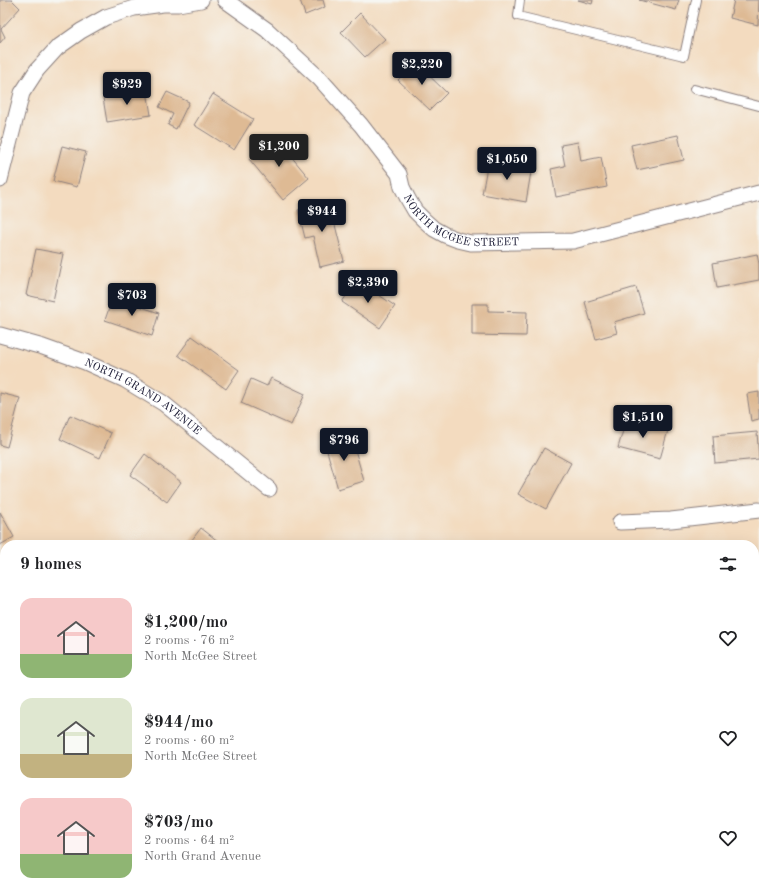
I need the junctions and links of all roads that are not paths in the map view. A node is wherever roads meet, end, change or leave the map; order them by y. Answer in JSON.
{"nodes":[{"id":1,"x":200,"y":0,"type":"edge"},
{"id":2,"x":225,"y":0,"type":"edge"},
{"id":3,"x":520,"y":0,"type":"edge"},
{"id":4,"x":696,"y":0,"type":"edge"},
{"id":5,"x":694,"y":89,"type":"dead end"},
{"id":6,"x":759,"y":106,"type":"edge"},
{"id":7,"x":0,"y":180,"type":"edge"},
{"id":8,"x":759,"y":193,"type":"edge"},
{"id":9,"x":0,"y":335,"type":"edge"},
{"id":10,"x":269,"y":489,"type":"dead end"},
{"id":11,"x":759,"y":510,"type":"edge"},
{"id":12,"x":620,"y":522,"type":"dead end"}],
"edges":[{"from":1,"to":7,"type":"street"},
{"from":2,"to":8,"type":"street","name":"NORTH MCGEE STREET"},
{"from":3,"to":4,"type":"lane"},
{"from":5,"to":6,"type":"lane"},
{"from":9,"to":10,"type":"street","name":"NORTH GRAND AVENUE"},
{"from":11,"to":12,"type":"street"}]}
